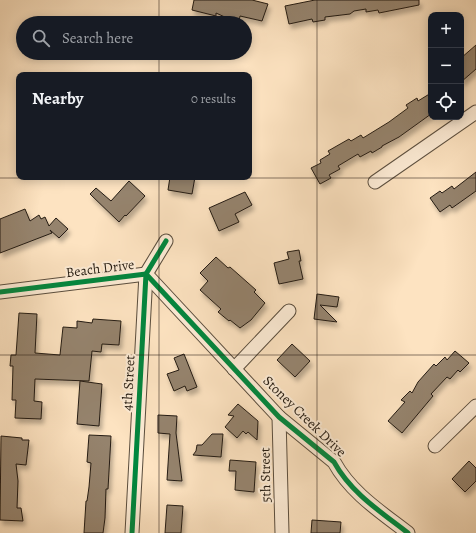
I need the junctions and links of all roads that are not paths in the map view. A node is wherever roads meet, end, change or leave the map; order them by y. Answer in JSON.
{"nodes":[{"id":1,"x":476,"y":112,"type":"edge"},
{"id":2,"x":375,"y":182,"type":"dead end"},
{"id":3,"x":166,"y":241,"type":"dead end"},
{"id":4,"x":146,"y":274,"type":"junction"},
{"id":5,"x":0,"y":292,"type":"edge"},
{"id":6,"x":289,"y":311,"type":"dead end"},
{"id":7,"x":217,"y":351,"type":"joint"},
{"id":8,"x":234,"y":369,"type":"junction"},
{"id":9,"x":476,"y":406,"type":"edge"},
{"id":10,"x":280,"y":417,"type":"junction"},
{"id":11,"x":435,"y":446,"type":"dead end"},
{"id":12,"x":132,"y":533,"type":"edge"},
{"id":13,"x":282,"y":533,"type":"edge"},
{"id":14,"x":408,"y":533,"type":"edge"}],
"edges":[{"from":1,"to":2,"type":"street"},
{"from":3,"to":4,"type":"street","name":"4th Street"},
{"from":4,"to":5,"type":"street","name":"Beach Drive"},
{"from":4,"to":7,"type":"street","name":"Beach Drive"},
{"from":4,"to":12,"type":"street","name":"4th Street"},
{"from":6,"to":8,"type":"street"},
{"from":7,"to":8,"type":"street","name":"Stoney Creek Drive"},
{"from":8,"to":10,"type":"street","name":"Stoney Creek Drive"},
{"from":9,"to":11,"type":"street"},
{"from":10,"to":13,"type":"street","name":"5th Street"},
{"from":10,"to":14,"type":"street","name":"Stoney Creek Drive"}]}
